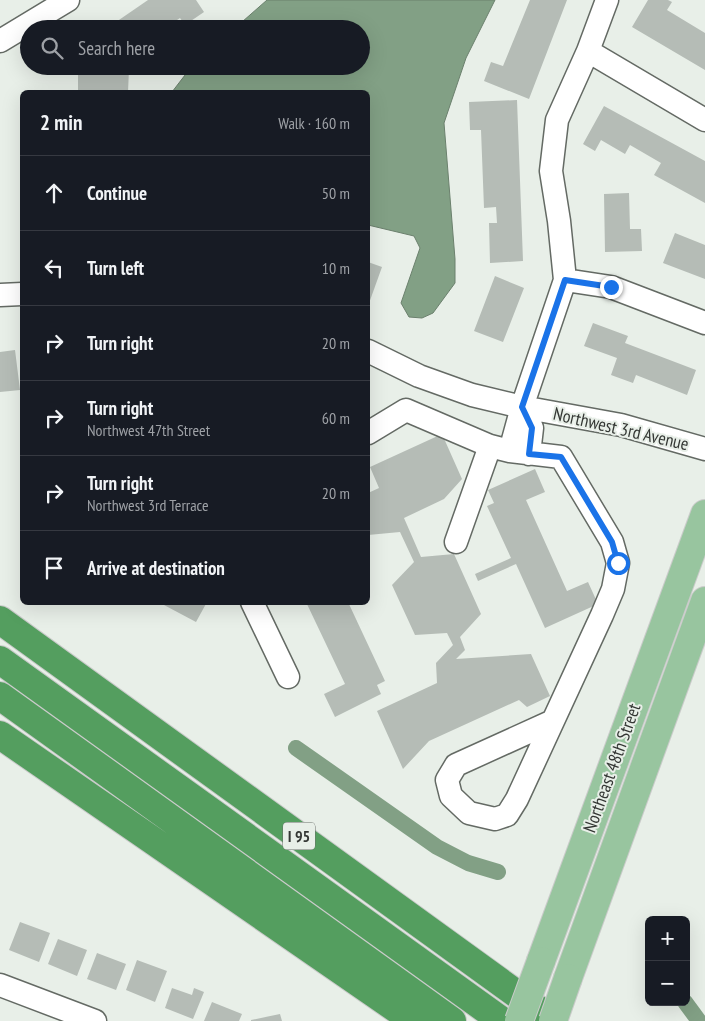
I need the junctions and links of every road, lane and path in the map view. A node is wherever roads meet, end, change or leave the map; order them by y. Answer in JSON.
{"nodes":[{"id":1,"x":68,"y":0,"type":"edge"},
{"id":2,"x":607,"y":0,"type":"edge"},
{"id":3,"x":35,"y":20,"type":"edge"},
{"id":4,"x":20,"y":29,"type":"edge"},
{"id":5,"x":0,"y":41,"type":"edge"},
{"id":6,"x":588,"y":51,"type":"junction"},
{"id":7,"x":705,"y":120,"type":"edge"},
{"id":8,"x":565,"y":280,"type":"junction"},
{"id":9,"x":20,"y":294,"type":"edge"},
{"id":10,"x":0,"y":296,"type":"edge"},
{"id":11,"x":705,"y":323,"type":"edge"},
{"id":12,"x":370,"y":352,"type":"edge"},
{"id":13,"x":522,"y":407,"type":"junction"},
{"id":14,"x":370,"y":432,"type":"edge"},
{"id":15,"x":705,"y":449,"type":"edge"},
{"id":16,"x":510,"y":450,"type":"junction"},
{"id":17,"x":705,"y":514,"type":"edge"},
{"id":18,"x":456,"y":542,"type":"dead end"},
{"id":19,"x":705,"y":601,"type":"edge"},
{"id":20,"x":253,"y":605,"type":"edge"},
{"id":21,"x":0,"y":620,"type":"edge"},
{"id":22,"x":0,"y":634,"type":"edge"},
{"id":23,"x":45,"y":652,"type":"junction"},
{"id":24,"x":0,"y":660,"type":"edge"},
{"id":25,"x":288,"y":677,"type":"dead end"},
{"id":26,"x":0,"y":696,"type":"edge"},
{"id":27,"x":553,"y":721,"type":"junction"},
{"id":28,"x":0,"y":735,"type":"edge"},
{"id":29,"x":0,"y":985,"type":"edge"},
{"id":30,"x":95,"y":1021,"type":"edge"},
{"id":31,"x":414,"y":1021,"type":"edge"},
{"id":32,"x":452,"y":1021,"type":"edge"},
{"id":33,"x":502,"y":1021,"type":"edge"},
{"id":34,"x":519,"y":1021,"type":"edge"},
{"id":35,"x":553,"y":1021,"type":"edge"}],
"edges":[{"from":1,"to":3,"type":"street"},
{"from":2,"to":6,"type":"street"},
{"from":4,"to":5,"type":"street"},
{"from":6,"to":7,"type":"street"},
{"from":6,"to":8,"type":"street"},
{"from":8,"to":11,"type":"street"},
{"from":8,"to":13,"type":"street"},
{"from":9,"to":10,"type":"street"},
{"from":12,"to":13,"type":"street","name":"Northwest 3rd Avenue"},
{"from":13,"to":15,"type":"street","name":"Northwest 3rd Avenue"},
{"from":13,"to":16,"type":"street"},
{"from":14,"to":16,"type":"street"},
{"from":16,"to":18,"type":"street"},
{"from":16,"to":27,"type":"street"},
{"from":17,"to":34,"type":"main road","name":"Northeast 48th Street","bridge":true},
{"from":19,"to":35,"type":"main road","name":"Northeast 48th Street","bridge":true},
{"from":20,"to":25,"type":"street"},
{"from":21,"to":23,"type":"highway","number":"I 95"},
{"from":22,"to":23,"type":"highway"},
{"from":23,"to":35,"type":"highway","number":"I 95"},
{"from":24,"to":33,"type":"highway"},
{"from":26,"to":32,"type":"highway"},
{"from":27,"to":27,"type":"street"},
{"from":28,"to":31,"type":"highway"},
{"from":29,"to":30,"type":"street"}]}
